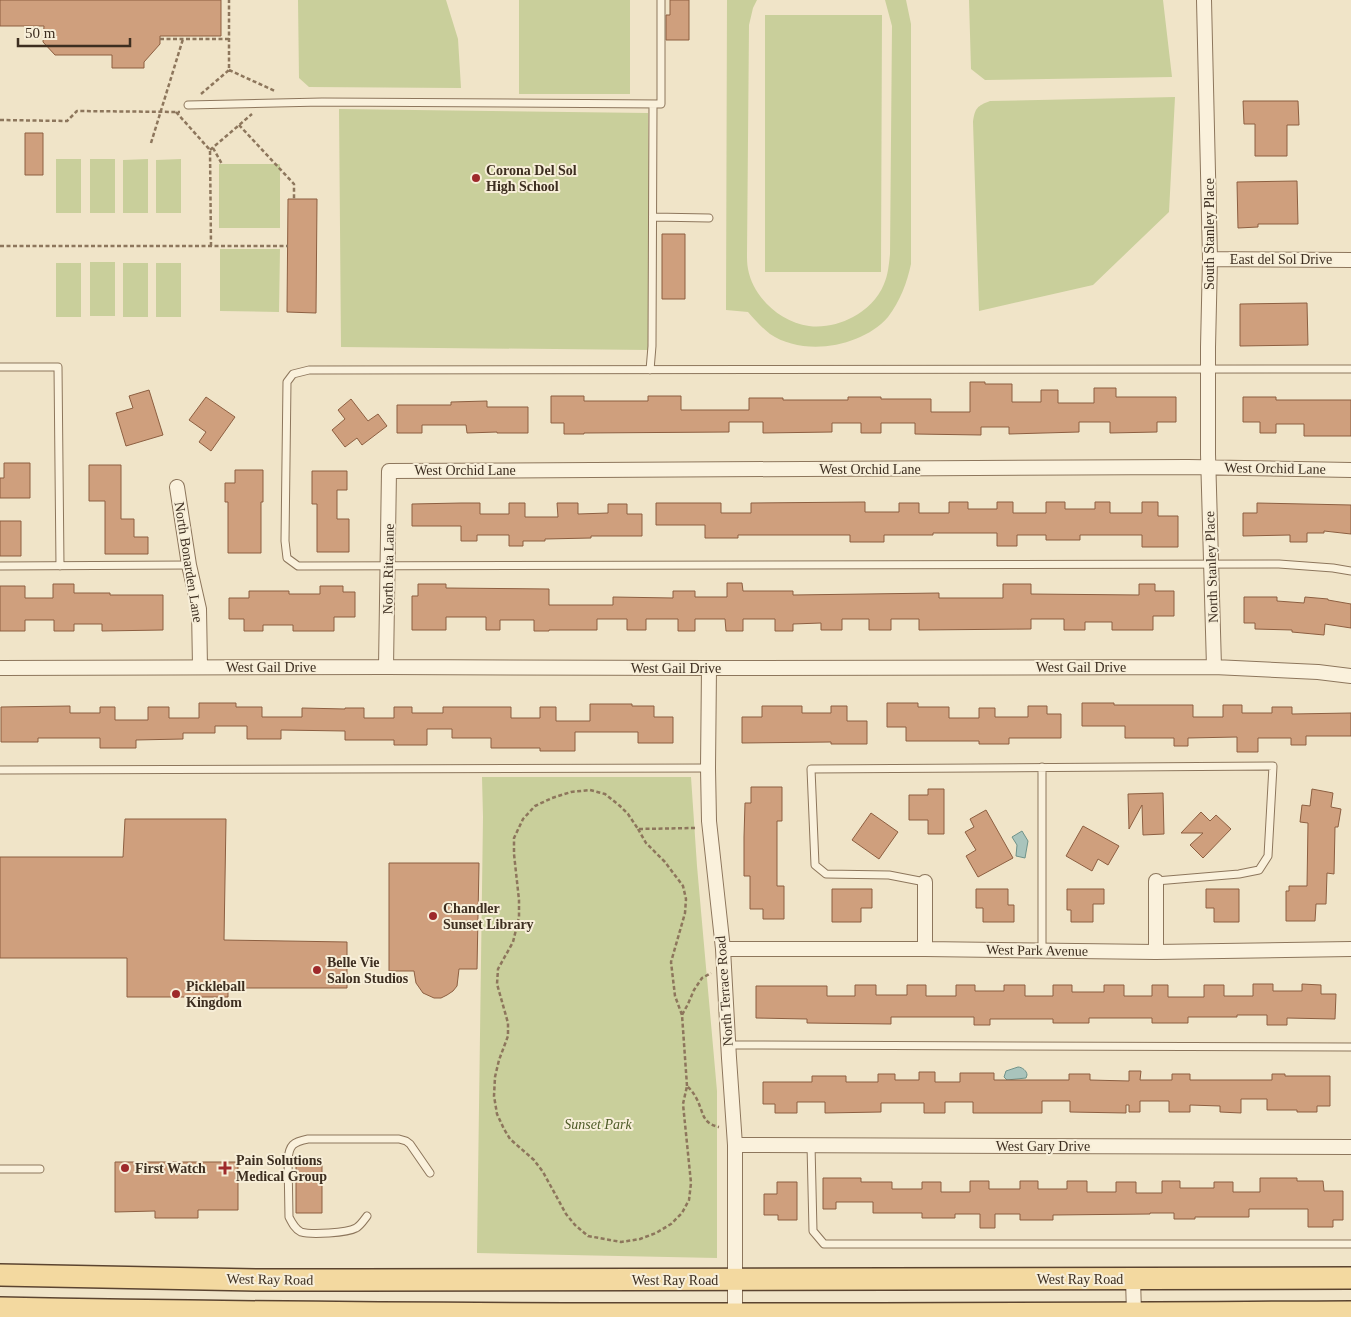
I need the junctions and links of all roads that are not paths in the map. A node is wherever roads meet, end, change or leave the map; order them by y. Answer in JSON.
{"nodes":[{"id":1,"x":661,"y":0,"type":"edge"},
{"id":2,"x":1204,"y":0,"type":"edge"},
{"id":3,"x":653,"y":104,"type":"junction"},
{"id":4,"x":188,"y":105,"type":"road end"},
{"id":5,"x":653,"y":218,"type":"junction"},
{"id":6,"x":708,"y":218,"type":"dead end"},
{"id":7,"x":1210,"y":259,"type":"junction"},
{"id":8,"x":1351,"y":260,"type":"edge"},
{"id":9,"x":0,"y":366,"type":"edge"},
{"id":10,"x":1207,"y":369,"type":"junction"},
{"id":11,"x":1351,"y":369,"type":"edge"},
{"id":12,"x":650,"y":370,"type":"junction"},
{"id":13,"x":1208,"y":467,"type":"junction"},
{"id":14,"x":1351,"y":470,"type":"edge"},
{"id":15,"x":389,"y":471,"type":"joint"},
{"id":16,"x":177,"y":487,"type":"dead end"},
{"id":17,"x":1211,"y":564,"type":"junction"},
{"id":18,"x":189,"y":565,"type":"junction"},
{"id":19,"x":0,"y":566,"type":"edge"},
{"id":20,"x":60,"y":566,"type":"junction"},
{"id":21,"x":388,"y":566,"type":"junction"},
{"id":22,"x":1351,"y":571,"type":"edge"},
{"id":23,"x":386,"y":666,"type":"junction"},
{"id":24,"x":200,"y":667,"type":"junction"},
{"id":25,"x":1214,"y":667,"type":"junction"},
{"id":26,"x":0,"y":668,"type":"edge"},
{"id":27,"x":709,"y":668,"type":"junction"},
{"id":28,"x":1351,"y":676,"type":"edge"},
{"id":29,"x":1042,"y":767,"type":"junction"},
{"id":30,"x":708,"y":768,"type":"junction"},
{"id":31,"x":0,"y":770,"type":"edge"},
{"id":32,"x":1156,"y":881,"type":"joint"},
{"id":33,"x":925,"y":882,"type":"joint"},
{"id":34,"x":723,"y":949,"type":"junction"},
{"id":35,"x":925,"y":949,"type":"junction"},
{"id":36,"x":1351,"y":949,"type":"edge"},
{"id":37,"x":1042,"y":951,"type":"junction"},
{"id":38,"x":1156,"y":952,"type":"junction"},
{"id":39,"x":728,"y":1045,"type":"junction"},
{"id":40,"x":1351,"y":1048,"type":"edge"},
{"id":41,"x":735,"y":1145,"type":"junction"},
{"id":42,"x":811,"y":1145,"type":"junction"},
{"id":43,"x":1351,"y":1147,"type":"edge"},
{"id":44,"x":0,"y":1169,"type":"edge"},
{"id":45,"x":40,"y":1169,"type":"dead end"},
{"id":46,"x":430,"y":1173,"type":"dead end"},
{"id":47,"x":367,"y":1216,"type":"dead end"},
{"id":48,"x":1351,"y":1244,"type":"edge"},
{"id":49,"x":0,"y":1275,"type":"edge"},
{"id":50,"x":1351,"y":1278,"type":"edge"},
{"id":51,"x":1133,"y":1279,"type":"junction"},
{"id":52,"x":257,"y":1280,"type":"junction"},
{"id":53,"x":736,"y":1280,"type":"junction"},
{"id":54,"x":0,"y":1308,"type":"edge"},
{"id":55,"x":1351,"y":1312,"type":"edge"},
{"id":56,"x":256,"y":1313,"type":"junction"},
{"id":57,"x":735,"y":1315,"type":"junction"},
{"id":58,"x":606,"y":1316,"type":"edge"},
{"id":59,"x":1134,"y":1316,"type":"edge"}],
"edges":[{"from":1,"to":3,"type":"lane"},
{"from":2,"to":7,"type":"street","name":"South Stanley Place"},
{"from":3,"to":4,"type":"lane"},
{"from":3,"to":5,"type":"lane"},
{"from":5,"to":6,"type":"lane"},
{"from":5,"to":12,"type":"lane"},
{"from":7,"to":8,"type":"street","name":"East del Sol Drive"},
{"from":7,"to":10,"type":"street","name":"South Stanley Place"},
{"from":9,"to":20,"type":"lane"},
{"from":10,"to":11,"type":"lane"},
{"from":10,"to":12,"type":"lane"},
{"from":10,"to":13,"type":"street","name":"South Stanley Place"},
{"from":12,"to":21,"type":"lane"},
{"from":13,"to":14,"type":"street","name":"West Orchid Lane"},
{"from":13,"to":15,"type":"street","name":"West Orchid Lane"},
{"from":13,"to":17,"type":"street","name":"North Stanley Place"},
{"from":15,"to":21,"type":"street","name":"North Rita Lane"},
{"from":16,"to":18,"type":"street","name":"North Bonarden Lane"},
{"from":17,"to":21,"type":"lane"},
{"from":17,"to":22,"type":"lane"},
{"from":17,"to":25,"type":"street","name":"North Stanley Place"},
{"from":18,"to":20,"type":"lane"},
{"from":18,"to":24,"type":"street","name":"North Bonarden Lane"},
{"from":19,"to":20,"type":"lane"},
{"from":21,"to":23,"type":"street","name":"North Rita Lane"},
{"from":23,"to":24,"type":"street","name":"West Gail Drive"},
{"from":23,"to":27,"type":"street","name":"West Gail Drive"},
{"from":24,"to":26,"type":"street","name":"West Gail Drive"},
{"from":25,"to":27,"type":"street","name":"West Gail Drive"},
{"from":25,"to":28,"type":"street","name":"West Gail Drive"},
{"from":27,"to":30,"type":"street","name":"North Terrace Road"},
{"from":29,"to":32,"type":"lane"},
{"from":29,"to":33,"type":"lane"},
{"from":29,"to":37,"type":"lane"},
{"from":30,"to":31,"type":"lane"},
{"from":30,"to":34,"type":"street","name":"North Terrace Road"},
{"from":32,"to":38,"type":"street"},
{"from":33,"to":35,"type":"street"},
{"from":34,"to":35,"type":"street","name":"West Park Avenue"},
{"from":34,"to":39,"type":"street","name":"North Terrace Road"},
{"from":35,"to":37,"type":"street","name":"West Park Avenue"},
{"from":36,"to":38,"type":"street","name":"West Park Avenue"},
{"from":37,"to":38,"type":"street","name":"West Park Avenue"},
{"from":39,"to":40,"type":"lane"},
{"from":39,"to":41,"type":"street","name":"North Terrace Road"},
{"from":41,"to":42,"type":"street","name":"West Gary Drive"},
{"from":41,"to":53,"type":"street","name":"North Terrace Road"},
{"from":42,"to":43,"type":"street","name":"West Gary Drive"},
{"from":42,"to":48,"type":"lane"},
{"from":44,"to":45,"type":"lane"},
{"from":46,"to":47,"type":"lane"},
{"from":49,"to":52,"type":"main road","name":"West Ray Road"},
{"from":50,"to":51,"type":"main road","name":"West Ray Road"},
{"from":51,"to":53,"type":"main road","name":"West Ray Road"},
{"from":51,"to":59,"type":"street"},
{"from":52,"to":53,"type":"main road","name":"West Ray Road"},
{"from":52,"to":56,"type":"main road"},
{"from":53,"to":57,"type":"street","name":"North Terrace Road"},
{"from":54,"to":56,"type":"main road"},
{"from":55,"to":59,"type":"main road"},
{"from":56,"to":58,"type":"main road"},
{"from":57,"to":58,"type":"main road"},
{"from":57,"to":59,"type":"main road"}]}
